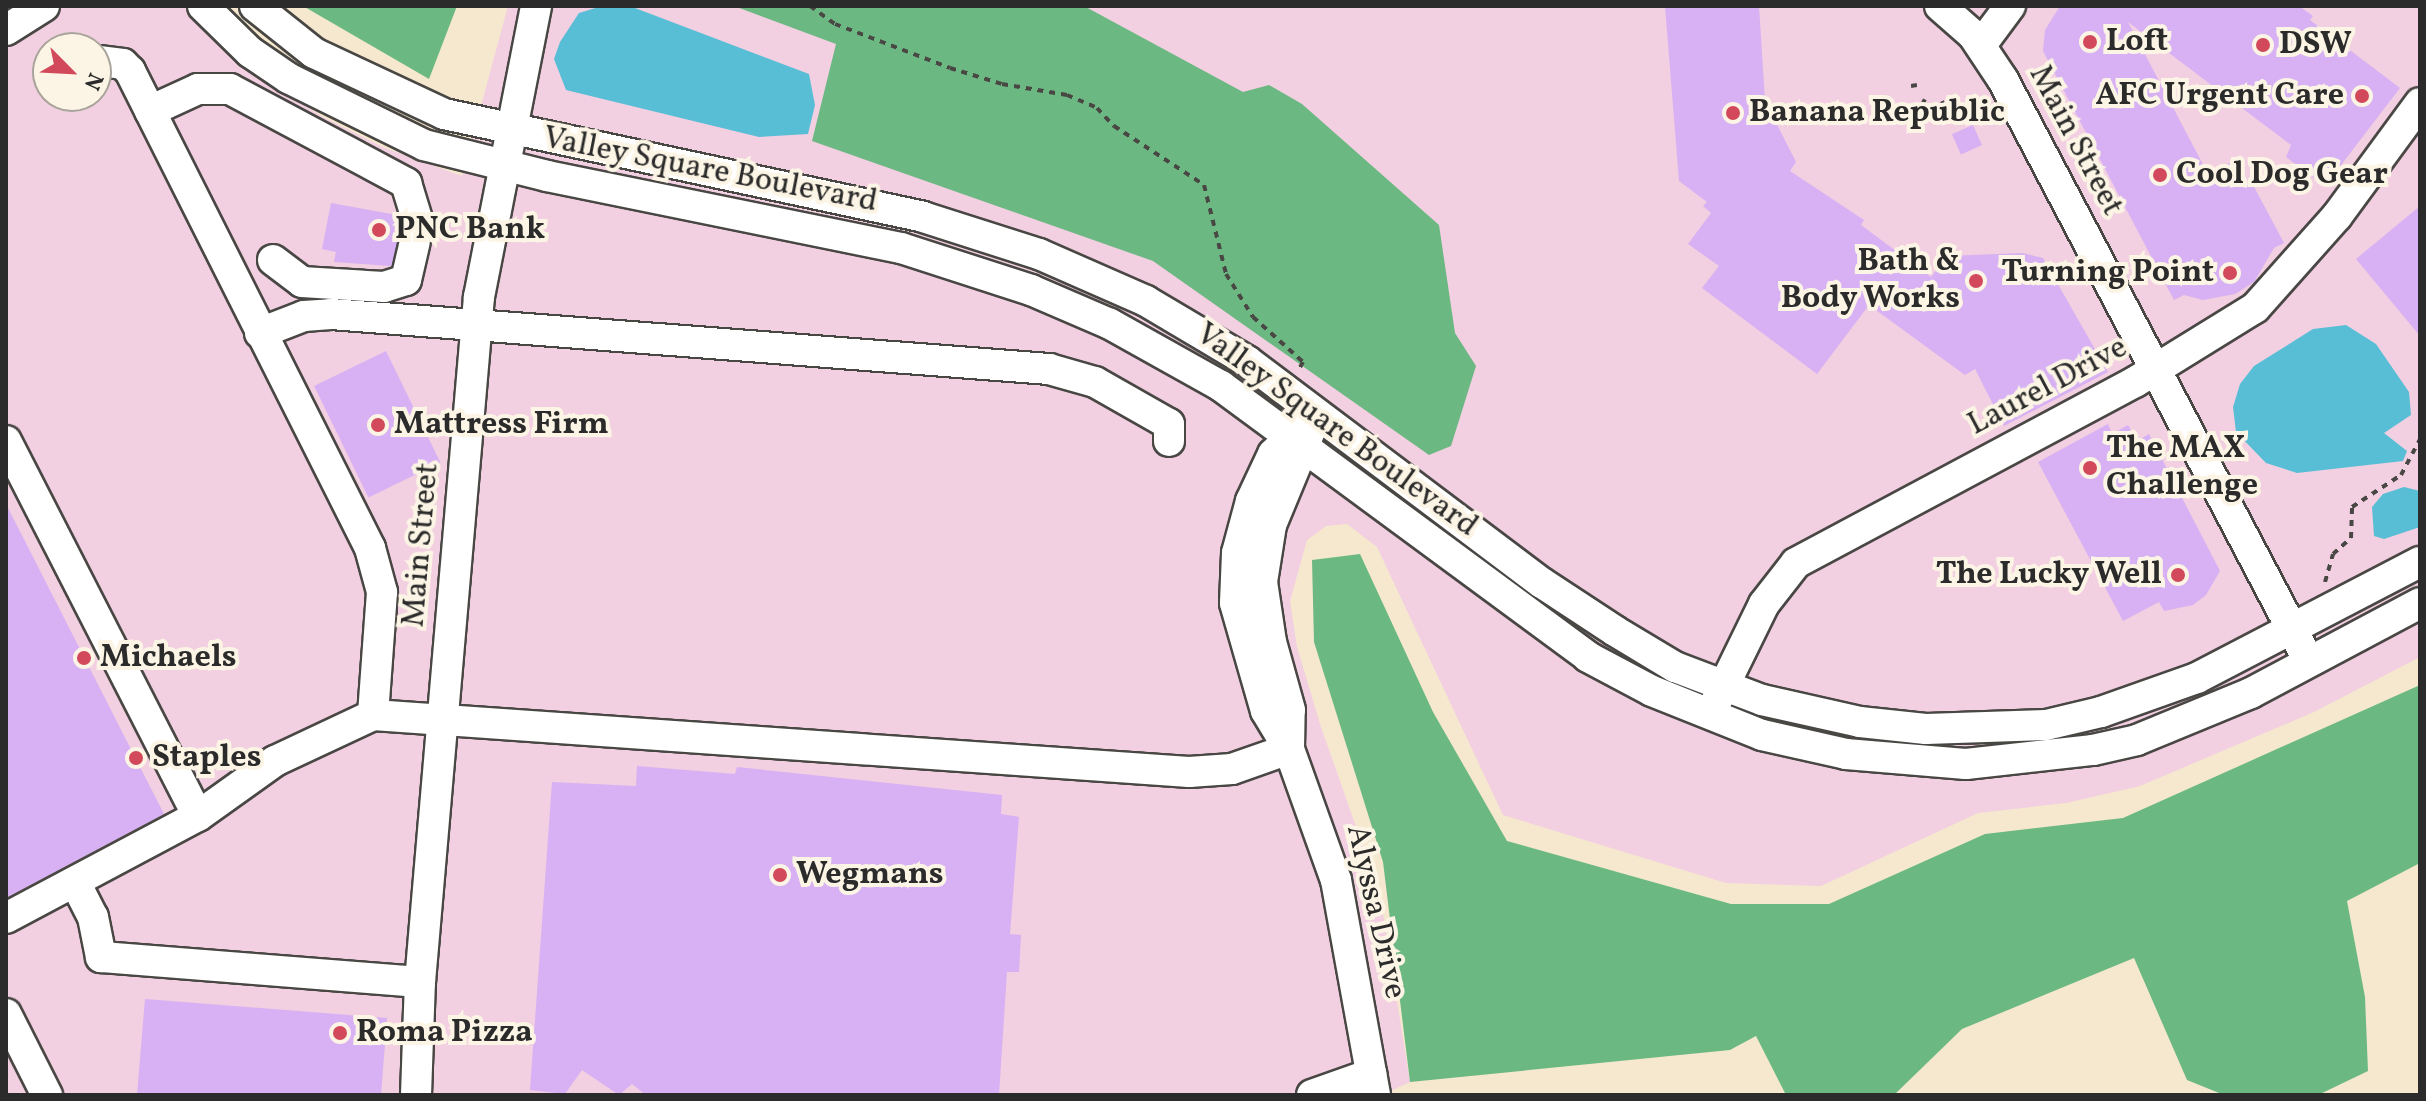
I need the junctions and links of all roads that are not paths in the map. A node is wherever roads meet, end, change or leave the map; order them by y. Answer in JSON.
{"nodes":[{"id":1,"x":44,"y":6,"type":"edge"},
{"id":2,"x":203,"y":6,"type":"edge"},
{"id":3,"x":255,"y":6,"type":"edge"},
{"id":4,"x":536,"y":6,"type":"edge"},
{"id":5,"x":2010,"y":6,"type":"edge"},
{"id":6,"x":1949,"y":8,"type":"edge"},
{"id":7,"x":6,"y":30,"type":"edge"},
{"id":8,"x":1981,"y":45,"type":"junction"},
{"id":9,"x":112,"y":63,"type":"edge"},
{"id":10,"x":2419,"y":106,"type":"edge"},
{"id":11,"x":150,"y":111,"type":"junction"},
{"id":12,"x":512,"y":132,"type":"junction"},
{"id":13,"x":504,"y":166,"type":"junction"},
{"id":14,"x":273,"y":260,"type":"dead end"},
{"id":15,"x":477,"y":325,"type":"junction"},
{"id":16,"x":260,"y":333,"type":"junction"},
{"id":17,"x":2155,"y":371,"type":"junction"},
{"id":18,"x":1316,"y":412,"type":"junction"},
{"id":19,"x":6,"y":441,"type":"edge"},
{"id":20,"x":1169,"y":441,"type":"dead end"},
{"id":21,"x":1297,"y":442,"type":"junction"},
{"id":22,"x":2420,"y":562,"type":"edge"},
{"id":23,"x":2420,"y":603,"type":"edge"},
{"id":24,"x":2294,"y":632,"type":"junction"},
{"id":25,"x":2309,"y":661,"type":"junction"},
{"id":26,"x":1723,"y":686,"type":"junction"},
{"id":27,"x":373,"y":715,"type":"junction"},
{"id":28,"x":443,"y":717,"type":"junction"},
{"id":29,"x":1709,"y":717,"type":"junction"},
{"id":30,"x":1289,"y":749,"type":"junction"},
{"id":31,"x":198,"y":816,"type":"junction"},
{"id":32,"x":75,"y":882,"type":"junction"},
{"id":33,"x":6,"y":918,"type":"edge"},
{"id":34,"x":420,"y":982,"type":"junction"},
{"id":35,"x":6,"y":1014,"type":"edge"},
{"id":36,"x":1373,"y":1085,"type":"edge"},
{"id":37,"x":47,"y":1095,"type":"edge"},
{"id":38,"x":416,"y":1095,"type":"edge"},
{"id":39,"x":1312,"y":1095,"type":"edge"}],
"edges":[{"from":1,"to":7,"type":"street"},
{"from":2,"to":13,"type":"street","name":"Valley Square Boulevard"},
{"from":3,"to":12,"type":"street","name":"Valley Square Boulevard"},
{"from":4,"to":12,"type":"street","name":"Main Street"},
{"from":5,"to":8,"type":"street"},
{"from":6,"to":8,"type":"street","name":"Main Street"},
{"from":8,"to":17,"type":"street","name":"Main Street"},
{"from":9,"to":11,"type":"street"},
{"from":10,"to":17,"type":"street","name":"Laurel Drive"},
{"from":11,"to":14,"type":"street"},
{"from":11,"to":16,"type":"street"},
{"from":12,"to":13,"type":"street","name":"Main Street"},
{"from":12,"to":18,"type":"street","name":"Valley Square Boulevard"},
{"from":13,"to":15,"type":"street","name":"Main Street"},
{"from":13,"to":21,"type":"street","name":"Valley Square Boulevard"},
{"from":15,"to":16,"type":"street"},
{"from":15,"to":20,"type":"street"},
{"from":15,"to":28,"type":"street","name":"Main Street"},
{"from":16,"to":27,"type":"street"},
{"from":17,"to":24,"type":"street","name":"Main Street"},
{"from":17,"to":26,"type":"street","name":"Laurel Drive"},
{"from":18,"to":21,"type":"street","name":"Alyssa Drive"},
{"from":18,"to":26,"type":"street","name":"Valley Square Boulevard"},
{"from":19,"to":31,"type":"street"},
{"from":21,"to":29,"type":"street","name":"Valley Square Boulevard"},
{"from":21,"to":30,"type":"street","name":"Alyssa Drive"},
{"from":22,"to":24,"type":"street","name":"Valley Square Boulevard"},
{"from":23,"to":25,"type":"street","name":"Valley Square Boulevard"},
{"from":24,"to":25,"type":"street","name":"Main Street"},
{"from":24,"to":26,"type":"street","name":"Valley Square Boulevard"},
{"from":25,"to":29,"type":"street","name":"Valley Square Boulevard"},
{"from":26,"to":29,"type":"street","name":"Laurel Drive"},
{"from":27,"to":28,"type":"street"},
{"from":27,"to":31,"type":"street"},
{"from":28,"to":30,"type":"street"},
{"from":28,"to":34,"type":"street","name":"Main Street"},
{"from":30,"to":36,"type":"street","name":"Alyssa Drive"},
{"from":31,"to":32,"type":"street"},
{"from":32,"to":33,"type":"street"},
{"from":32,"to":34,"type":"street"},
{"from":34,"to":38,"type":"street","name":"Main Street"},
{"from":35,"to":37,"type":"street"},
{"from":36,"to":39,"type":"street"}]}
